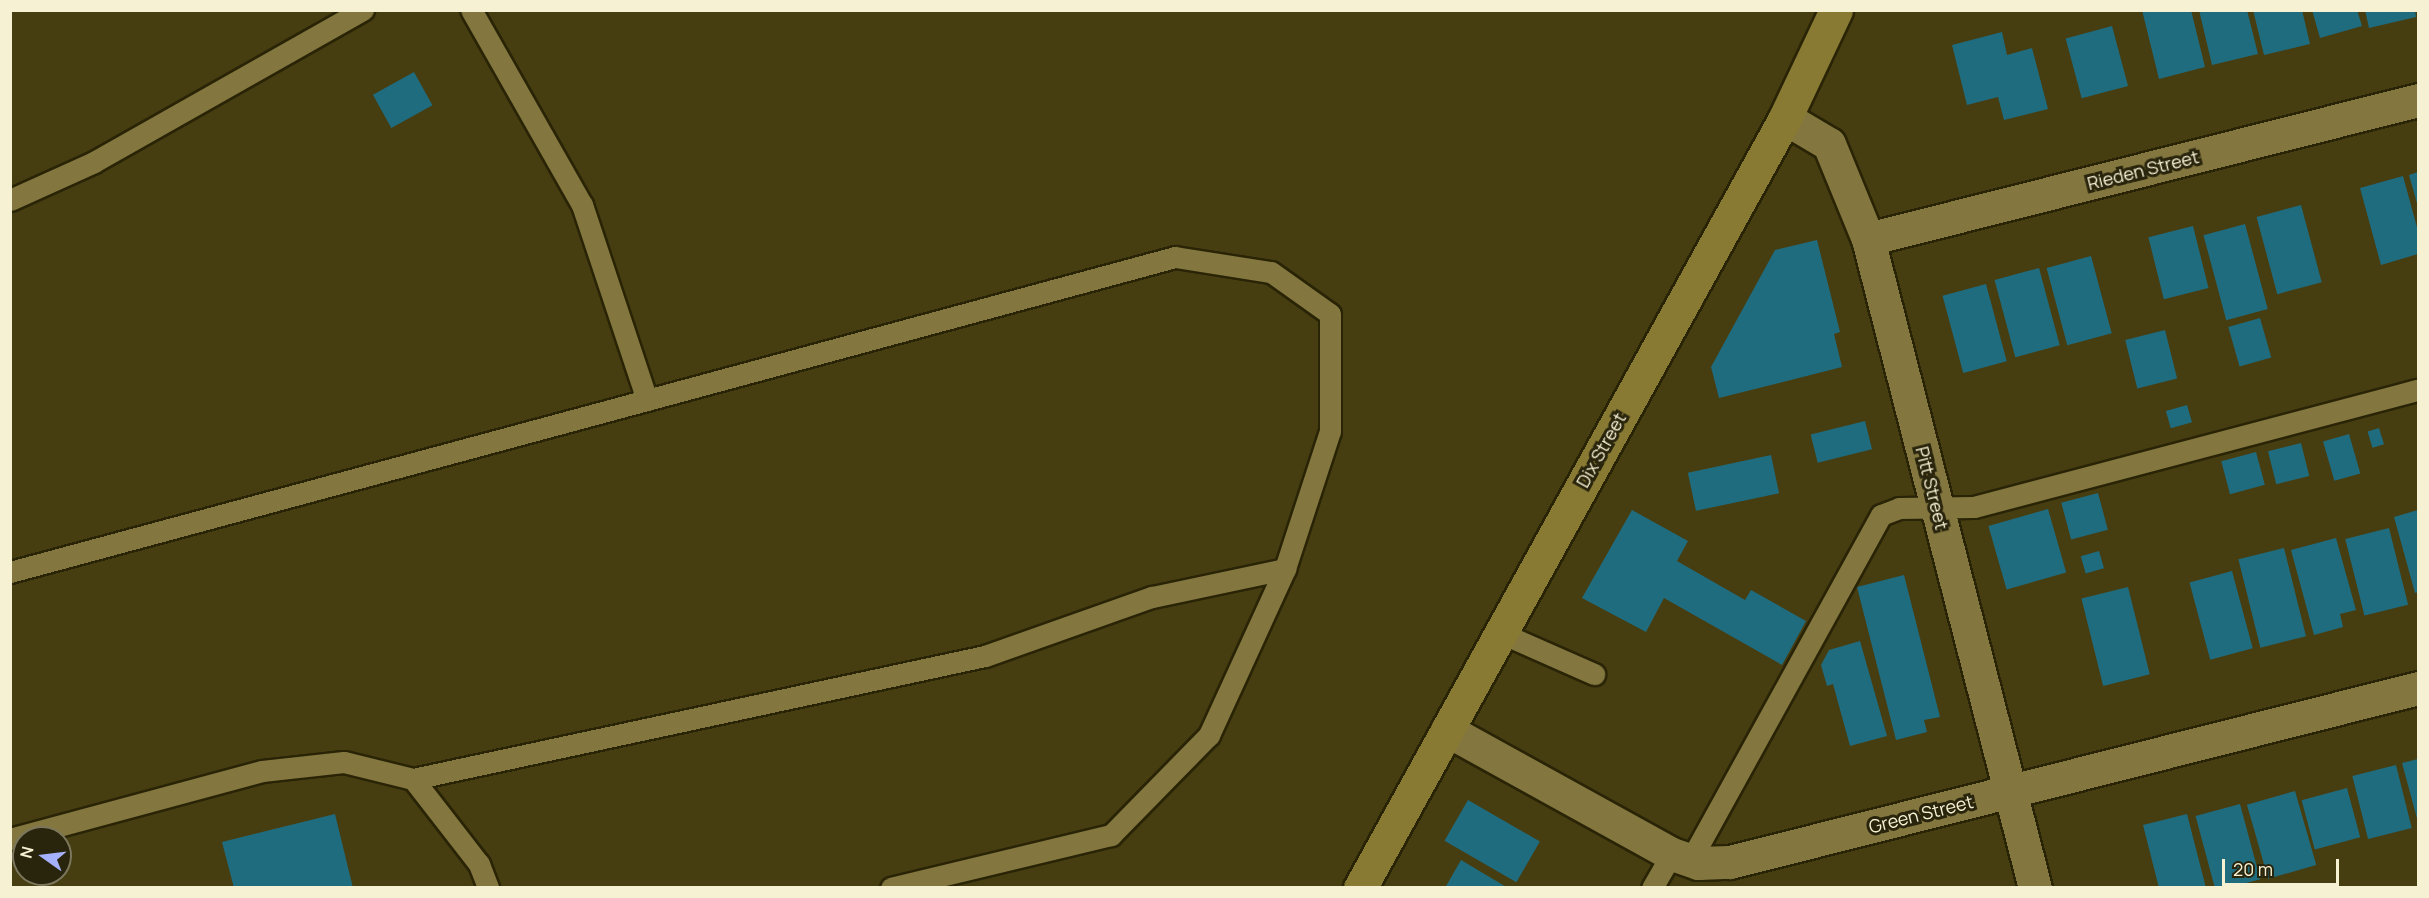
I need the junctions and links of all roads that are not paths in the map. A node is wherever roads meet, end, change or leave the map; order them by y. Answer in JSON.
{"nodes":[{"id":1,"x":363,"y":10,"type":"edge"},
{"id":2,"x":471,"y":10,"type":"edge"},
{"id":3,"x":1836,"y":10,"type":"edge"},
{"id":4,"x":2418,"y":100,"type":"edge"},
{"id":5,"x":1785,"y":118,"type":"junction"},
{"id":6,"x":10,"y":200,"type":"edge"},
{"id":7,"x":1868,"y":239,"type":"junction"},
{"id":8,"x":2418,"y":390,"type":"edge"},
{"id":9,"x":647,"y":400,"type":"junction"},
{"id":10,"x":1937,"y":508,"type":"junction"},
{"id":11,"x":1285,"y":569,"type":"junction"},
{"id":12,"x":10,"y":572,"type":"edge"},
{"id":13,"x":1501,"y":633,"type":"junction"},
{"id":14,"x":1593,"y":674,"type":"dead end"},
{"id":15,"x":2418,"y":688,"type":"edge"},
{"id":16,"x":1447,"y":730,"type":"junction"},
{"id":17,"x":413,"y":779,"type":"junction"},
{"id":18,"x":2010,"y":792,"type":"junction"},
{"id":19,"x":10,"y":840,"type":"edge"},
{"id":20,"x":1681,"y":857,"type":"junction"},
{"id":21,"x":488,"y":888,"type":"edge"},
{"id":22,"x":891,"y":888,"type":"edge"},
{"id":23,"x":1360,"y":888,"type":"edge"},
{"id":24,"x":1652,"y":888,"type":"edge"},
{"id":25,"x":2035,"y":888,"type":"edge"}],
"edges":[{"from":1,"to":6,"type":"lane"},
{"from":2,"to":9,"type":"lane"},
{"from":3,"to":5,"type":"street","name":"Dix Street"},
{"from":4,"to":7,"type":"street","name":"Rieden Street"},
{"from":5,"to":7,"type":"street","name":"Pitt Street"},
{"from":5,"to":13,"type":"street","name":"Dix Street"},
{"from":7,"to":10,"type":"street","name":"Pitt Street"},
{"from":8,"to":10,"type":"lane"},
{"from":9,"to":11,"type":"lane"},
{"from":9,"to":12,"type":"lane"},
{"from":10,"to":18,"type":"street","name":"Pitt Street"},
{"from":10,"to":20,"type":"lane"},
{"from":11,"to":17,"type":"lane"},
{"from":11,"to":22,"type":"lane"},
{"from":13,"to":14,"type":"lane"},
{"from":13,"to":16,"type":"street","name":"Dix Street"},
{"from":15,"to":18,"type":"street","name":"Green Street"},
{"from":16,"to":20,"type":"street","name":"Green Street"},
{"from":16,"to":23,"type":"street","name":"Dix Street"},
{"from":17,"to":19,"type":"lane"},
{"from":17,"to":21,"type":"lane"},
{"from":18,"to":20,"type":"street","name":"Green Street"},
{"from":18,"to":25,"type":"street","name":"Pitt Street"},
{"from":20,"to":24,"type":"lane"}]}
